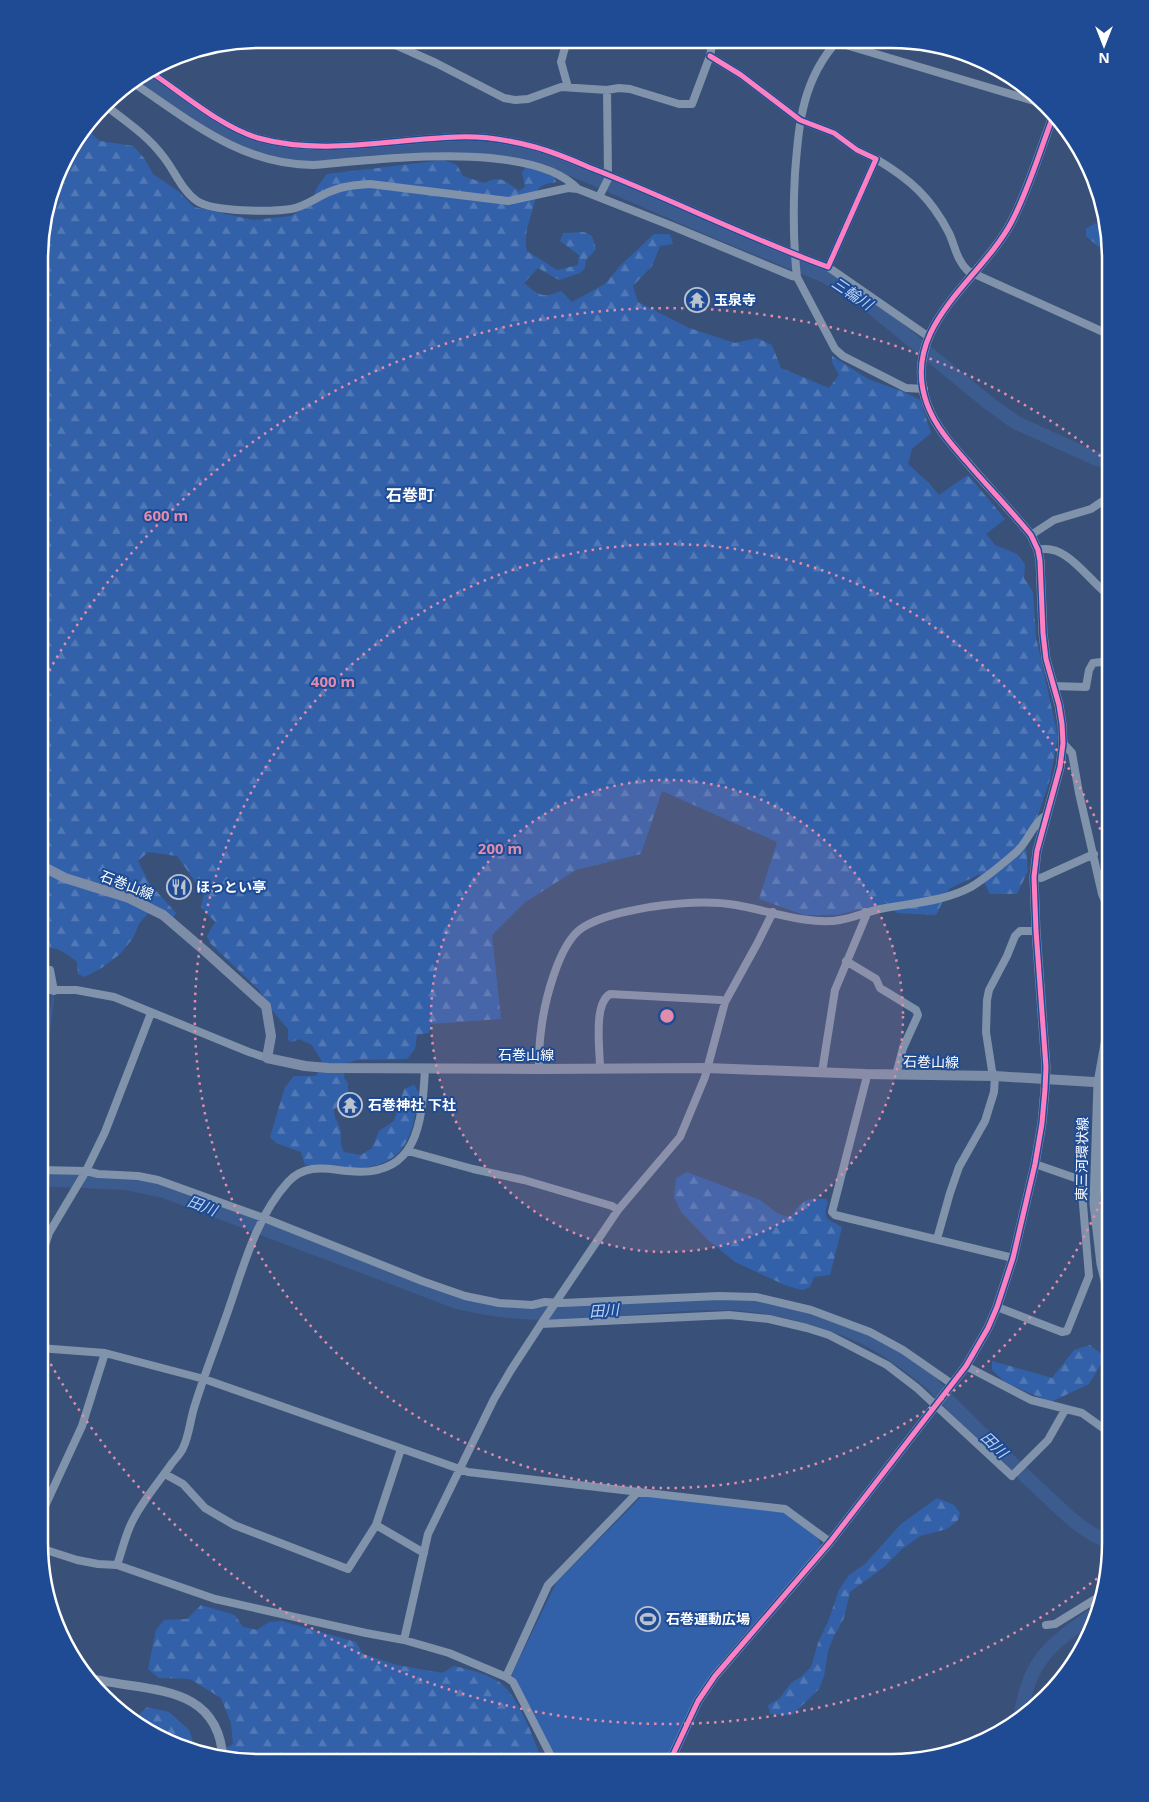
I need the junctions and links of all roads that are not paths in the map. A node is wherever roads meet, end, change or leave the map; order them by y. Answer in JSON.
{"nodes":[{"id":1,"x":402,"y":48,"type":"edge"},
{"id":2,"x":565,"y":48,"type":"edge"},
{"id":3,"x":712,"y":48,"type":"edge"},
{"id":4,"x":831,"y":48,"type":"edge"},
{"id":5,"x":858,"y":48,"type":"edge"},
{"id":6,"x":710,"y":56,"type":"junction"},
{"id":7,"x":155,"y":75,"type":"edge"},
{"id":8,"x":137,"y":86,"type":"edge"},
{"id":9,"x":568,"y":87,"type":"junction"},
{"id":10,"x":607,"y":90,"type":"junction"},
{"id":11,"x":1030,"y":100,"type":"edge"},
{"id":12,"x":109,"y":109,"type":"edge"},
{"id":13,"x":800,"y":120,"type":"junction"},
{"id":14,"x":1051,"y":122,"type":"edge"},
{"id":15,"x":876,"y":159,"type":"junction"},
{"id":16,"x":608,"y":176,"type":"junction"},
{"id":17,"x":578,"y":189,"type":"junction"},
{"id":18,"x":600,"y":194,"type":"junction"},
{"id":19,"x":796,"y":256,"type":"junction"},
{"id":20,"x":828,"y":267,"type":"junction"},
{"id":21,"x":797,"y":275,"type":"junction"},
{"id":22,"x":973,"y":275,"type":"junction"},
{"id":23,"x":1102,"y":331,"type":"edge"},
{"id":24,"x":928,"y":339,"type":"junction"},
{"id":25,"x":924,"y":389,"type":"junction"},
{"id":26,"x":1102,"y":501,"type":"edge"},
{"id":27,"x":1031,"y":535,"type":"junction"},
{"id":28,"x":1038,"y":550,"type":"junction"},
{"id":29,"x":1102,"y":590,"type":"edge"},
{"id":30,"x":1102,"y":662,"type":"edge"},
{"id":31,"x":1053,"y":686,"type":"junction"},
{"id":32,"x":1063,"y":743,"type":"junction"},
{"id":33,"x":1046,"y":815,"type":"junction"},
{"id":34,"x":1094,"y":854,"type":"junction"},
{"id":35,"x":48,"y":869,"type":"edge"},
{"id":36,"x":1034,"y":877,"type":"junction"},
{"id":37,"x":1102,"y":894,"type":"edge"},
{"id":38,"x":773,"y":912,"type":"junction"},
{"id":39,"x":865,"y":912,"type":"junction"},
{"id":40,"x":1036,"y":931,"type":"junction"},
{"id":41,"x":846,"y":961,"type":"junction"},
{"id":42,"x":50,"y":970,"type":"dead end"},
{"id":43,"x":48,"y":991,"type":"edge"},
{"id":44,"x":54,"y":991,"type":"junction"},
{"id":45,"x":724,"y":1002,"type":"junction"},
{"id":46,"x":151,"y":1012,"type":"junction"},
{"id":47,"x":267,"y":1058,"type":"junction"},
{"id":48,"x":600,"y":1068,"type":"junction"},
{"id":49,"x":707,"y":1068,"type":"junction"},
{"id":50,"x":425,"y":1069,"type":"junction"},
{"id":51,"x":539,"y":1069,"type":"junction"},
{"id":52,"x":822,"y":1072,"type":"junction"},
{"id":53,"x":865,"y":1074,"type":"junction"},
{"id":54,"x":896,"y":1075,"type":"junction"},
{"id":55,"x":995,"y":1076,"type":"junction"},
{"id":56,"x":1046,"y":1079,"type":"junction"},
{"id":57,"x":1102,"y":1083,"type":"edge"},
{"id":58,"x":1102,"y":1110,"type":"edge"},
{"id":59,"x":408,"y":1151,"type":"junction"},
{"id":60,"x":1035,"y":1164,"type":"junction"},
{"id":61,"x":48,"y":1171,"type":"edge"},
{"id":62,"x":84,"y":1173,"type":"junction"},
{"id":63,"x":618,"y":1210,"type":"junction"},
{"id":64,"x":263,"y":1220,"type":"junction"},
{"id":65,"x":48,"y":1237,"type":"edge"},
{"id":66,"x":936,"y":1239,"type":"junction"},
{"id":67,"x":1013,"y":1258,"type":"junction"},
{"id":68,"x":1102,"y":1264,"type":"edge"},
{"id":69,"x":554,"y":1305,"type":"junction"},
{"id":70,"x":998,"y":1307,"type":"junction"},
{"id":71,"x":542,"y":1322,"type":"junction"},
{"id":72,"x":48,"y":1349,"type":"edge"},
{"id":73,"x":105,"y":1353,"type":"junction"},
{"id":74,"x":966,"y":1366,"type":"junction"},
{"id":75,"x":204,"y":1379,"type":"junction"},
{"id":76,"x":950,"y":1386,"type":"junction"},
{"id":77,"x":937,"y":1403,"type":"junction"},
{"id":78,"x":1065,"y":1410,"type":"junction"},
{"id":79,"x":1102,"y":1427,"type":"edge"},
{"id":80,"x":400,"y":1449,"type":"junction"},
{"id":81,"x":459,"y":1469,"type":"junction"},
{"id":82,"x":165,"y":1474,"type":"junction"},
{"id":83,"x":639,"y":1491,"type":"junction"},
{"id":84,"x":48,"y":1500,"type":"edge"},
{"id":85,"x":376,"y":1525,"type":"junction"},
{"id":86,"x":830,"y":1542,"type":"junction"},
{"id":87,"x":48,"y":1551,"type":"edge"},
{"id":88,"x":424,"y":1553,"type":"junction"},
{"id":89,"x":117,"y":1566,"type":"junction"},
{"id":90,"x":1093,"y":1600,"type":"edge"},
{"id":91,"x":1046,"y":1625,"type":"dead end"},
{"id":92,"x":404,"y":1640,"type":"junction"},
{"id":93,"x":506,"y":1677,"type":"junction"},
{"id":94,"x":97,"y":1679,"type":"edge"},
{"id":95,"x":222,"y":1751,"type":"edge"},
{"id":96,"x":549,"y":1754,"type":"edge"},
{"id":97,"x":673,"y":1754,"type":"edge"}],
"edges":[{"from":1,"to":9,"type":"street"},
{"from":2,"to":9,"type":"street"},
{"from":3,"to":6,"type":"street"},
{"from":4,"to":13,"type":"street"},
{"from":5,"to":11,"type":"street"},
{"from":6,"to":10,"type":"street"},
{"from":6,"to":13,"type":"street"},
{"from":7,"to":16,"type":"street"},
{"from":8,"to":17,"type":"street"},
{"from":9,"to":10,"type":"street"},
{"from":10,"to":16,"type":"street"},
{"from":12,"to":17,"type":"street"},
{"from":13,"to":15,"type":"street"},
{"from":13,"to":19,"type":"street"},
{"from":14,"to":22,"type":"street"},
{"from":15,"to":20,"type":"street"},
{"from":15,"to":22,"type":"street"},
{"from":16,"to":18,"type":"street"},
{"from":16,"to":19,"type":"street"},
{"from":17,"to":18,"type":"street"},
{"from":18,"to":21,"type":"street"},
{"from":19,"to":20,"type":"street"},
{"from":19,"to":21,"type":"street"},
{"from":20,"to":24,"type":"street"},
{"from":21,"to":25,"type":"street"},
{"from":22,"to":23,"type":"street"},
{"from":22,"to":24,"type":"street"},
{"from":24,"to":25,"type":"street"},
{"from":25,"to":27,"type":"street"},
{"from":26,"to":27,"type":"street"},
{"from":27,"to":28,"type":"street"},
{"from":28,"to":29,"type":"street"},
{"from":28,"to":31,"type":"street"},
{"from":30,"to":31,"type":"street"},
{"from":31,"to":32,"type":"street"},
{"from":32,"to":33,"type":"street"},
{"from":32,"to":34,"type":"street"},
{"from":33,"to":36,"type":"street"},
{"from":33,"to":39,"type":"street"},
{"from":34,"to":36,"type":"street"},
{"from":34,"to":37,"type":"street"},
{"from":35,"to":47,"type":"main road","name":"石巻山線"},
{"from":36,"to":40,"type":"street"},
{"from":38,"to":39,"type":"street"},
{"from":38,"to":45,"type":"street"},
{"from":38,"to":51,"type":"street"},
{"from":39,"to":41,"type":"street"},
{"from":40,"to":55,"type":"street"},
{"from":40,"to":56,"type":"street"},
{"from":41,"to":52,"type":"street"},
{"from":41,"to":54,"type":"street"},
{"from":42,"to":44,"type":"street"},
{"from":43,"to":44,"type":"street"},
{"from":44,"to":46,"type":"street"},
{"from":45,"to":48,"type":"street"},
{"from":45,"to":49,"type":"street"},
{"from":46,"to":47,"type":"street"},
{"from":46,"to":62,"type":"street"},
{"from":47,"to":50,"type":"main road","name":"石巻山線"},
{"from":48,"to":49,"type":"main road","name":"石巻山線"},
{"from":48,"to":51,"type":"main road","name":"石巻山線"},
{"from":49,"to":52,"type":"main road","name":"石巻山線"},
{"from":49,"to":63,"type":"street"},
{"from":50,"to":51,"type":"main road","name":"石巻山線"},
{"from":50,"to":59,"type":"street"},
{"from":52,"to":53,"type":"main road","name":"石巻山線"},
{"from":53,"to":54,"type":"main road","name":"石巻山線"},
{"from":53,"to":66,"type":"street"},
{"from":54,"to":55,"type":"main road","name":"石巻山線"},
{"from":55,"to":56,"type":"main road","name":"石巻山線"},
{"from":55,"to":66,"type":"street"},
{"from":56,"to":57,"type":"main road","name":"石巻山線"},
{"from":56,"to":60,"type":"street"},
{"from":58,"to":68,"type":"main road","name":"東三河環状線"},
{"from":59,"to":63,"type":"street"},
{"from":59,"to":64,"type":"street"},
{"from":60,"to":67,"type":"street"},
{"from":60,"to":70,"type":"street"},
{"from":61,"to":62,"type":"street"},
{"from":62,"to":64,"type":"street"},
{"from":62,"to":65,"type":"street"},
{"from":63,"to":69,"type":"street"},
{"from":64,"to":69,"type":"street"},
{"from":64,"to":75,"type":"street"},
{"from":66,"to":67,"type":"street"},
{"from":67,"to":70,"type":"street"},
{"from":69,"to":71,"type":"street"},
{"from":69,"to":76,"type":"street"},
{"from":70,"to":74,"type":"street"},
{"from":71,"to":77,"type":"street"},
{"from":71,"to":81,"type":"street"},
{"from":72,"to":73,"type":"street"},
{"from":73,"to":75,"type":"street"},
{"from":73,"to":84,"type":"street"},
{"from":74,"to":76,"type":"street"},
{"from":74,"to":78,"type":"street"},
{"from":75,"to":80,"type":"street"},
{"from":75,"to":82,"type":"street"},
{"from":76,"to":77,"type":"street"},
{"from":77,"to":78,"type":"street"},
{"from":77,"to":86,"type":"street"},
{"from":78,"to":79,"type":"street"},
{"from":80,"to":81,"type":"street"},
{"from":80,"to":85,"type":"street"},
{"from":81,"to":83,"type":"street"},
{"from":81,"to":88,"type":"street"},
{"from":82,"to":85,"type":"street"},
{"from":82,"to":89,"type":"street"},
{"from":83,"to":86,"type":"street"},
{"from":83,"to":93,"type":"street"},
{"from":85,"to":88,"type":"street"},
{"from":86,"to":97,"type":"street"},
{"from":87,"to":89,"type":"street"},
{"from":88,"to":92,"type":"street"},
{"from":89,"to":92,"type":"street"},
{"from":90,"to":91,"type":"street"},
{"from":92,"to":93,"type":"street"},
{"from":93,"to":96,"type":"street"},
{"from":94,"to":95,"type":"street"}]}
